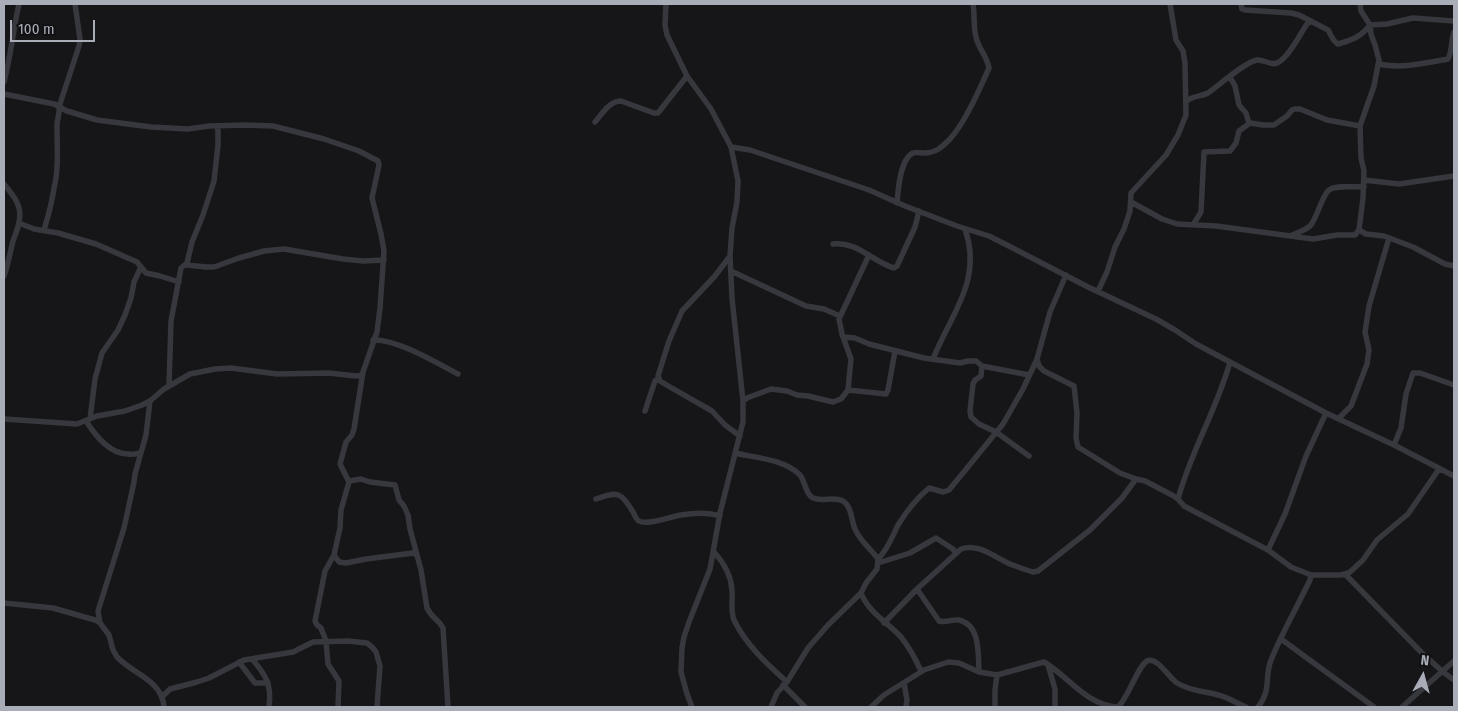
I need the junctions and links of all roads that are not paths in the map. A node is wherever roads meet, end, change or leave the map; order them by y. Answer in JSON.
{"nodes":[{"id":1,"x":18,"y":4,"type":"edge"},
{"id":2,"x":75,"y":4,"type":"edge"},
{"id":3,"x":666,"y":4,"type":"edge"},
{"id":4,"x":973,"y":4,"type":"edge"},
{"id":5,"x":1170,"y":4,"type":"edge"},
{"id":6,"x":1240,"y":4,"type":"edge"},
{"id":7,"x":1360,"y":4,"type":"edge"},
{"id":8,"x":1311,"y":21,"type":"junction"},
{"id":9,"x":1454,"y":21,"type":"edge"},
{"id":10,"x":1370,"y":26,"type":"junction"},
{"id":11,"x":1454,"y":32,"type":"edge"},
{"id":12,"x":1378,"y":64,"type":"junction"},
{"id":13,"x":687,"y":76,"type":"junction"},
{"id":14,"x":1230,"y":77,"type":"junction"},
{"id":15,"x":4,"y":82,"type":"edge"},
{"id":16,"x":4,"y":94,"type":"edge"},
{"id":17,"x":1186,"y":102,"type":"junction"},
{"id":18,"x":59,"y":107,"type":"junction"},
{"id":19,"x":594,"y":122,"type":"dead end"},
{"id":20,"x":1250,"y":123,"type":"junction"},
{"id":21,"x":216,"y":126,"type":"junction"},
{"id":22,"x":1360,"y":126,"type":"junction"},
{"id":23,"x":731,"y":147,"type":"junction"},
{"id":24,"x":1454,"y":176,"type":"edge"},
{"id":25,"x":4,"y":184,"type":"edge"},
{"id":26,"x":1364,"y":184,"type":"junction"},
{"id":27,"x":1131,"y":202,"type":"junction"},
{"id":28,"x":898,"y":203,"type":"junction"},
{"id":29,"x":919,"y":211,"type":"junction"},
{"id":30,"x":19,"y":223,"type":"junction"},
{"id":31,"x":1193,"y":225,"type":"junction"},
{"id":32,"x":965,"y":229,"type":"junction"},
{"id":33,"x":44,"y":230,"type":"junction"},
{"id":34,"x":1359,"y":230,"type":"junction"},
{"id":35,"x":1290,"y":236,"type":"junction"},
{"id":36,"x":1389,"y":238,"type":"junction"},
{"id":37,"x":833,"y":244,"type":"dead end"},
{"id":38,"x":869,"y":255,"type":"junction"},
{"id":39,"x":730,"y":256,"type":"junction"},
{"id":40,"x":384,"y":260,"type":"junction"},
{"id":41,"x":187,"y":264,"type":"junction"},
{"id":42,"x":1454,"y":266,"type":"edge"},
{"id":43,"x":141,"y":268,"type":"junction"},
{"id":44,"x":730,"y":271,"type":"junction"},
{"id":45,"x":1066,"y":275,"type":"junction"},
{"id":46,"x":4,"y":276,"type":"edge"},
{"id":47,"x":180,"y":282,"type":"junction"},
{"id":48,"x":1098,"y":291,"type":"junction"},
{"id":49,"x":840,"y":316,"type":"junction"},
{"id":50,"x":844,"y":337,"type":"junction"},
{"id":51,"x":373,"y":340,"type":"junction"},
{"id":52,"x":895,"y":351,"type":"junction"},
{"id":53,"x":934,"y":359,"type":"junction"},
{"id":54,"x":1037,"y":359,"type":"junction"},
{"id":55,"x":1230,"y":362,"type":"junction"},
{"id":56,"x":982,"y":366,"type":"junction"},
{"id":57,"x":458,"y":374,"type":"dead end"},
{"id":58,"x":362,"y":375,"type":"junction"},
{"id":59,"x":1029,"y":375,"type":"junction"},
{"id":60,"x":659,"y":378,"type":"junction"},
{"id":61,"x":169,"y":386,"type":"junction"},
{"id":62,"x":1454,"y":386,"type":"edge"},
{"id":63,"x":848,"y":390,"type":"junction"},
{"id":64,"x":743,"y":401,"type":"junction"},
{"id":65,"x":150,"y":402,"type":"junction"},
{"id":66,"x":645,"y":411,"type":"dead end"},
{"id":67,"x":1326,"y":412,"type":"junction"},
{"id":68,"x":1339,"y":418,"type":"junction"},
{"id":69,"x":4,"y":419,"type":"edge"},
{"id":70,"x":88,"y":420,"type":"junction"},
{"id":71,"x":996,"y":432,"type":"junction"},
{"id":72,"x":740,"y":436,"type":"junction"},
{"id":73,"x":1394,"y":445,"type":"junction"},
{"id":74,"x":140,"y":453,"type":"junction"},
{"id":75,"x":735,"y":453,"type":"junction"},
{"id":76,"x":1029,"y":456,"type":"dead end"},
{"id":77,"x":1439,"y":469,"type":"junction"},
{"id":78,"x":1454,"y":476,"type":"edge"},
{"id":79,"x":1136,"y":479,"type":"junction"},
{"id":80,"x":349,"y":481,"type":"junction"},
{"id":81,"x":596,"y":499,"type":"dead end"},
{"id":82,"x":1178,"y":499,"type":"junction"},
{"id":83,"x":720,"y":516,"type":"junction"},
{"id":84,"x":1268,"y":550,"type":"junction"},
{"id":85,"x":714,"y":552,"type":"junction"},
{"id":86,"x":956,"y":553,"type":"junction"},
{"id":87,"x":334,"y":555,"type":"junction"},
{"id":88,"x":417,"y":555,"type":"junction"},
{"id":89,"x":878,"y":561,"type":"junction"},
{"id":90,"x":1345,"y":574,"type":"junction"},
{"id":91,"x":1312,"y":575,"type":"junction"},
{"id":92,"x":917,"y":589,"type":"junction"},
{"id":93,"x":861,"y":594,"type":"junction"},
{"id":94,"x":4,"y":603,"type":"edge"},
{"id":95,"x":884,"y":622,"type":"junction"},
{"id":96,"x":100,"y":623,"type":"junction"},
{"id":97,"x":1281,"y":639,"type":"junction"},
{"id":98,"x":326,"y":641,"type":"junction"},
{"id":99,"x":252,"y":659,"type":"junction"},
{"id":100,"x":1454,"y":661,"type":"edge"},
{"id":101,"x":238,"y":662,"type":"junction"},
{"id":102,"x":1048,"y":664,"type":"junction"},
{"id":103,"x":921,"y":671,"type":"junction"},
{"id":104,"x":979,"y":672,"type":"junction"},
{"id":105,"x":1443,"y":672,"type":"junction"},
{"id":106,"x":997,"y":675,"type":"junction"},
{"id":107,"x":1454,"y":680,"type":"edge"},
{"id":108,"x":268,"y":683,"type":"junction"},
{"id":109,"x":904,"y":683,"type":"junction"},
{"id":110,"x":785,"y":684,"type":"junction"},
{"id":111,"x":162,"y":697,"type":"junction"},
{"id":112,"x":164,"y":707,"type":"edge"},
{"id":113,"x":269,"y":707,"type":"edge"},
{"id":114,"x":338,"y":707,"type":"edge"},
{"id":115,"x":377,"y":707,"type":"edge"},
{"id":116,"x":448,"y":707,"type":"edge"},
{"id":117,"x":692,"y":707,"type":"edge"},
{"id":118,"x":771,"y":707,"type":"edge"},
{"id":119,"x":805,"y":707,"type":"edge"},
{"id":120,"x":871,"y":707,"type":"edge"},
{"id":121,"x":906,"y":707,"type":"edge"},
{"id":122,"x":995,"y":707,"type":"edge"},
{"id":123,"x":1055,"y":707,"type":"edge"},
{"id":124,"x":1118,"y":707,"type":"edge"},
{"id":125,"x":1246,"y":707,"type":"edge"},
{"id":126,"x":1258,"y":707,"type":"edge"},
{"id":127,"x":1374,"y":707,"type":"edge"},
{"id":128,"x":1402,"y":707,"type":"edge"}],
"edges":[{"from":1,"to":15,"type":"street"},
{"from":2,"to":18,"type":"street"},
{"from":3,"to":13,"type":"street"},
{"from":4,"to":28,"type":"street"},
{"from":5,"to":17,"type":"street"},
{"from":6,"to":8,"type":"street"},
{"from":7,"to":10,"type":"street"},
{"from":8,"to":10,"type":"street"},
{"from":8,"to":14,"type":"street"},
{"from":9,"to":10,"type":"street"},
{"from":10,"to":12,"type":"street"},
{"from":11,"to":12,"type":"street"},
{"from":12,"to":22,"type":"street"},
{"from":13,"to":19,"type":"street"},
{"from":13,"to":23,"type":"street"},
{"from":14,"to":17,"type":"street"},
{"from":14,"to":20,"type":"street"},
{"from":16,"to":18,"type":"street"},
{"from":17,"to":27,"type":"street"},
{"from":18,"to":21,"type":"street"},
{"from":18,"to":33,"type":"street"},
{"from":20,"to":22,"type":"street"},
{"from":20,"to":31,"type":"street"},
{"from":21,"to":40,"type":"street"},
{"from":21,"to":41,"type":"street"},
{"from":22,"to":26,"type":"street"},
{"from":23,"to":28,"type":"street"},
{"from":23,"to":39,"type":"street"},
{"from":24,"to":26,"type":"street"},
{"from":25,"to":30,"type":"street"},
{"from":26,"to":34,"type":"street"},
{"from":26,"to":35,"type":"street"},
{"from":27,"to":31,"type":"street"},
{"from":27,"to":48,"type":"street"},
{"from":28,"to":29,"type":"street"},
{"from":29,"to":32,"type":"street"},
{"from":29,"to":38,"type":"street"},
{"from":30,"to":33,"type":"street"},
{"from":30,"to":46,"type":"street"},
{"from":31,"to":35,"type":"street"},
{"from":32,"to":45,"type":"street"},
{"from":32,"to":53,"type":"street"},
{"from":33,"to":43,"type":"street"},
{"from":34,"to":35,"type":"street"},
{"from":34,"to":36,"type":"street"},
{"from":36,"to":42,"type":"street"},
{"from":36,"to":68,"type":"street"},
{"from":37,"to":38,"type":"street"},
{"from":38,"to":49,"type":"street"},
{"from":39,"to":44,"type":"street"},
{"from":39,"to":60,"type":"street"},
{"from":40,"to":41,"type":"street"},
{"from":40,"to":51,"type":"street"},
{"from":41,"to":47,"type":"street"},
{"from":43,"to":47,"type":"street"},
{"from":43,"to":70,"type":"street"},
{"from":44,"to":49,"type":"street"},
{"from":44,"to":64,"type":"street"},
{"from":45,"to":48,"type":"street"},
{"from":45,"to":54,"type":"street"},
{"from":47,"to":61,"type":"street"},
{"from":48,"to":55,"type":"street"},
{"from":49,"to":50,"type":"street"},
{"from":50,"to":52,"type":"street"},
{"from":50,"to":63,"type":"street"},
{"from":51,"to":57,"type":"street"},
{"from":51,"to":58,"type":"street"},
{"from":52,"to":53,"type":"street"},
{"from":52,"to":63,"type":"street"},
{"from":53,"to":56,"type":"street"},
{"from":54,"to":59,"type":"street"},
{"from":54,"to":79,"type":"street"},
{"from":55,"to":67,"type":"street"},
{"from":55,"to":82,"type":"street"},
{"from":56,"to":59,"type":"street"},
{"from":56,"to":71,"type":"street"},
{"from":58,"to":61,"type":"street"},
{"from":58,"to":80,"type":"street"},
{"from":59,"to":71,"type":"street"},
{"from":60,"to":66,"type":"street"},
{"from":60,"to":72,"type":"street"},
{"from":61,"to":65,"type":"street"},
{"from":62,"to":73,"type":"street"},
{"from":63,"to":64,"type":"street"},
{"from":64,"to":72,"type":"street"},
{"from":65,"to":70,"type":"street"},
{"from":65,"to":74,"type":"street"},
{"from":67,"to":68,"type":"street"},
{"from":67,"to":84,"type":"street"},
{"from":68,"to":73,"type":"street"},
{"from":69,"to":70,"type":"street"},
{"from":70,"to":74,"type":"street"},
{"from":71,"to":76,"type":"street"},
{"from":71,"to":89,"type":"street"},
{"from":72,"to":75,"type":"street"},
{"from":73,"to":77,"type":"street"},
{"from":74,"to":96,"type":"street"},
{"from":75,"to":83,"type":"street"},
{"from":75,"to":89,"type":"street"},
{"from":77,"to":78,"type":"street"},
{"from":77,"to":90,"type":"street"},
{"from":79,"to":82,"type":"street"},
{"from":79,"to":86,"type":"street"},
{"from":80,"to":87,"type":"street"},
{"from":80,"to":88,"type":"street"},
{"from":81,"to":83,"type":"street"},
{"from":82,"to":84,"type":"street"},
{"from":83,"to":85,"type":"street"},
{"from":84,"to":91,"type":"street"},
{"from":85,"to":110,"type":"street"},
{"from":85,"to":117,"type":"street"},
{"from":86,"to":89,"type":"street"},
{"from":86,"to":92,"type":"street"},
{"from":87,"to":88,"type":"street"},
{"from":87,"to":98,"type":"street"},
{"from":88,"to":116,"type":"street"},
{"from":89,"to":93,"type":"street"},
{"from":90,"to":91,"type":"street"},
{"from":90,"to":105,"type":"street"},
{"from":91,"to":97,"type":"street"},
{"from":92,"to":95,"type":"street"},
{"from":92,"to":104,"type":"street"},
{"from":93,"to":95,"type":"street"},
{"from":93,"to":110,"type":"street"},
{"from":94,"to":96,"type":"street"},
{"from":95,"to":103,"type":"street"},
{"from":96,"to":111,"type":"street"},
{"from":97,"to":126,"type":"street"},
{"from":97,"to":127,"type":"street"},
{"from":98,"to":99,"type":"street"},
{"from":98,"to":114,"type":"street"},
{"from":98,"to":115,"type":"street"},
{"from":99,"to":101,"type":"street"},
{"from":99,"to":108,"type":"street"},
{"from":100,"to":105,"type":"street"},
{"from":101,"to":108,"type":"street"},
{"from":101,"to":111,"type":"street"},
{"from":102,"to":106,"type":"street"},
{"from":102,"to":123,"type":"street"},
{"from":102,"to":124,"type":"street"},
{"from":103,"to":104,"type":"street"},
{"from":103,"to":109,"type":"street"},
{"from":104,"to":106,"type":"street"},
{"from":105,"to":107,"type":"street"},
{"from":105,"to":128,"type":"street"},
{"from":106,"to":122,"type":"street"},
{"from":108,"to":113,"type":"street"},
{"from":109,"to":120,"type":"street"},
{"from":109,"to":121,"type":"street"},
{"from":110,"to":118,"type":"street"},
{"from":110,"to":119,"type":"street"},
{"from":111,"to":112,"type":"street"},
{"from":124,"to":125,"type":"street"}]}
